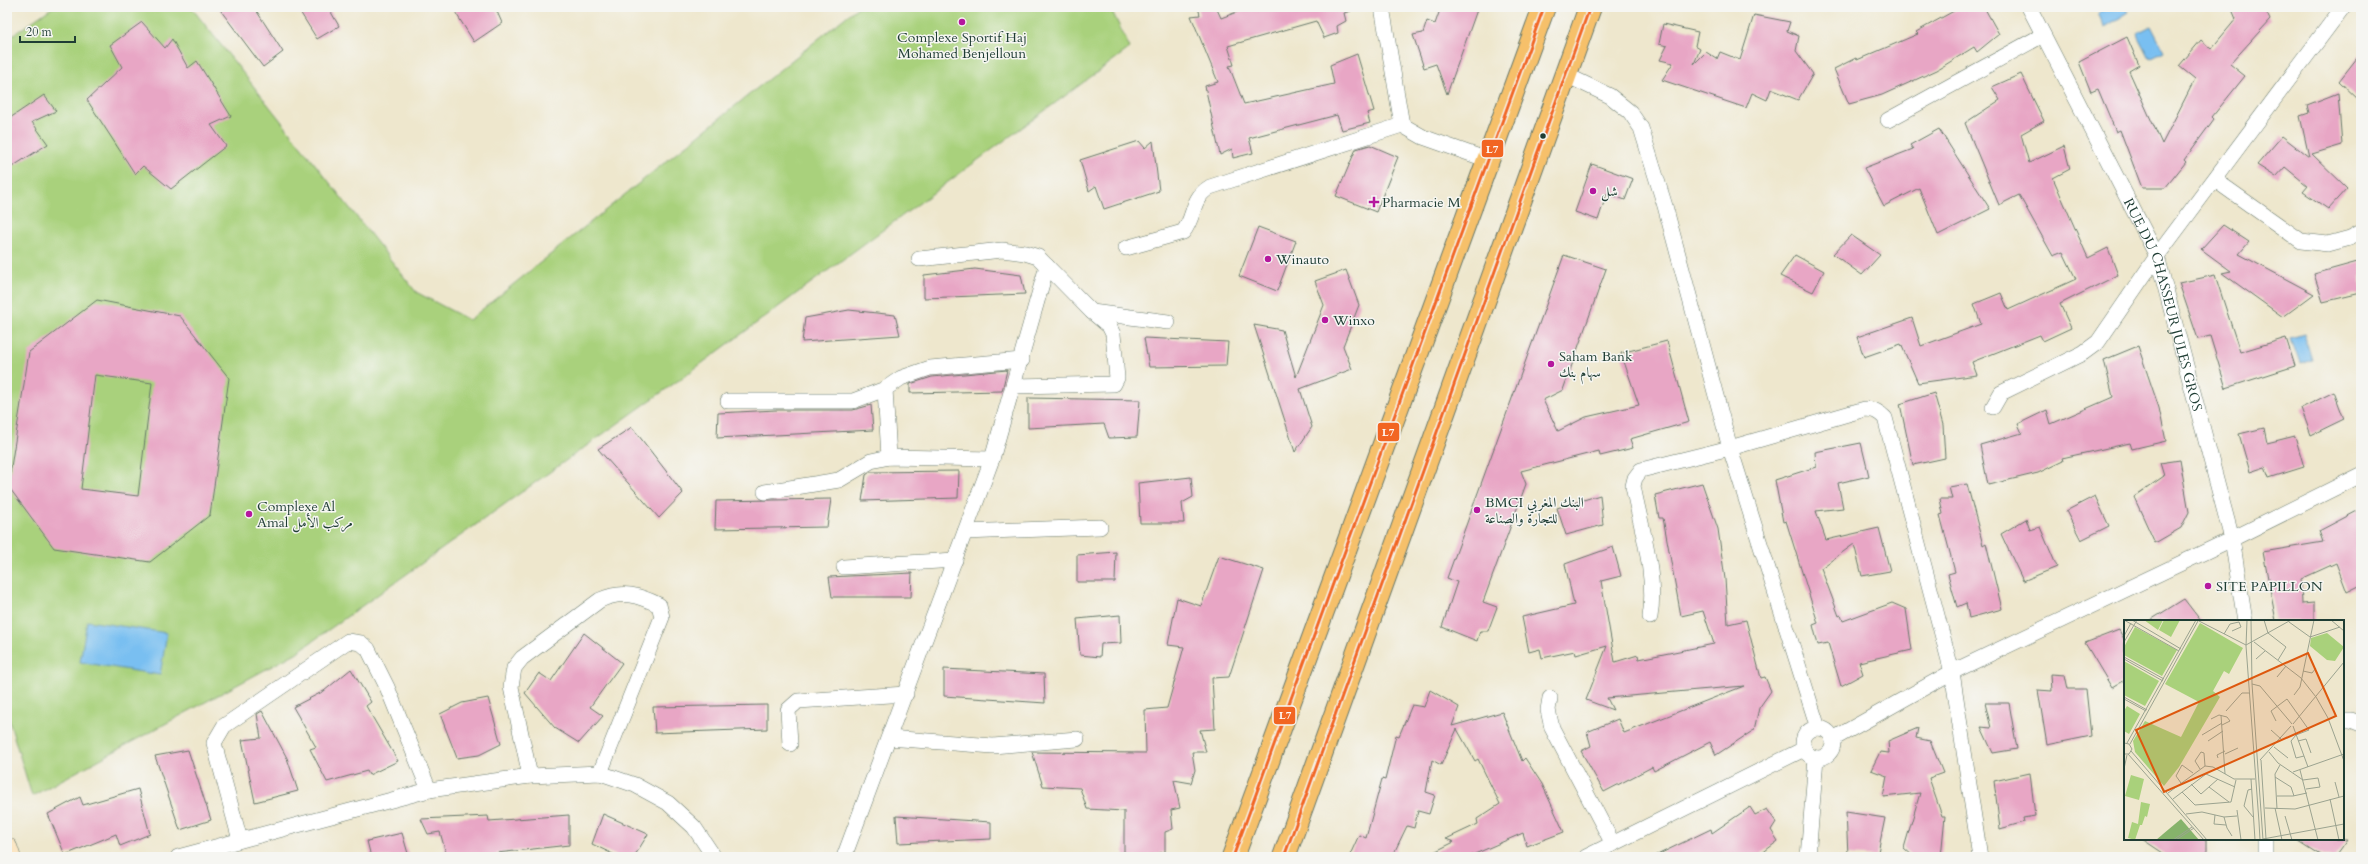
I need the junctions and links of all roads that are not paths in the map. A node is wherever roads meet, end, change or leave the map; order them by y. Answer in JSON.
{"nodes":[{"id":1,"x":1382,"y":7,"type":"edge"},
{"id":2,"x":1544,"y":7,"type":"edge"},
{"id":3,"x":1590,"y":7,"type":"edge"},
{"id":4,"x":2029,"y":7,"type":"edge"},
{"id":5,"x":2342,"y":7,"type":"edge"},
{"id":6,"x":2044,"y":35,"type":"junction"},
{"id":7,"x":1564,"y":74,"type":"junction"},
{"id":8,"x":1888,"y":120,"type":"dead end"},
{"id":9,"x":1402,"y":125,"type":"junction"},
{"id":10,"x":1488,"y":160,"type":"junction"},
{"id":11,"x":2215,"y":180,"type":"junction"},
{"id":12,"x":2361,"y":232,"type":"edge"},
{"id":13,"x":1126,"y":248,"type":"dead end"},
{"id":14,"x":2157,"y":256,"type":"junction"},
{"id":15,"x":920,"y":259,"type":"dead end"},
{"id":16,"x":1046,"y":266,"type":"junction"},
{"id":17,"x":1091,"y":311,"type":"junction"},
{"id":18,"x":1168,"y":322,"type":"dead end"},
{"id":19,"x":1022,"y":360,"type":"junction"},
{"id":20,"x":1014,"y":386,"type":"junction"},
{"id":21,"x":885,"y":388,"type":"junction"},
{"id":22,"x":728,"y":402,"type":"dead end"},
{"id":23,"x":1993,"y":407,"type":"dead end"},
{"id":24,"x":1730,"y":448,"type":"junction"},
{"id":25,"x":889,"y":457,"type":"junction"},
{"id":26,"x":992,"y":459,"type":"junction"},
{"id":27,"x":2361,"y":475,"type":"edge"},
{"id":28,"x":765,"y":492,"type":"dead end"},
{"id":29,"x":1100,"y":527,"type":"dead end"},
{"id":30,"x":965,"y":532,"type":"junction"},
{"id":31,"x":2232,"y":539,"type":"junction"},
{"id":32,"x":955,"y":560,"type":"junction"},
{"id":33,"x":844,"y":567,"type":"dead end"},
{"id":34,"x":1650,"y":617,"type":"dead end"},
{"id":35,"x":2245,"y":620,"type":"edge"},
{"id":36,"x":1952,"y":672,"type":"junction"},
{"id":37,"x":906,"y":694,"type":"junction"},
{"id":38,"x":1550,"y":698,"type":"dead end"},
{"id":39,"x":2344,"y":720,"type":"edge"},
{"id":40,"x":2361,"y":724,"type":"edge"},
{"id":41,"x":1818,"y":728,"type":"junction"},
{"id":42,"x":889,"y":738,"type":"junction"},
{"id":43,"x":1077,"y":739,"type":"dead end"},
{"id":44,"x":1833,"y":739,"type":"junction"},
{"id":45,"x":790,"y":744,"type":"dead end"},
{"id":46,"x":1804,"y":749,"type":"junction"},
{"id":47,"x":1816,"y":758,"type":"junction"},
{"id":48,"x":600,"y":774,"type":"junction"},
{"id":49,"x":530,"y":776,"type":"junction"},
{"id":50,"x":429,"y":790,"type":"junction"},
{"id":51,"x":240,"y":840,"type":"junction"},
{"id":52,"x":2265,"y":840,"type":"edge"},
{"id":53,"x":1613,"y":844,"type":"junction"},
{"id":54,"x":7,"y":848,"type":"edge"},
{"id":55,"x":10,"y":857,"type":"edge"},
{"id":56,"x":178,"y":857,"type":"edge"},
{"id":57,"x":714,"y":857,"type":"edge"},
{"id":58,"x":844,"y":857,"type":"edge"},
{"id":59,"x":1233,"y":857,"type":"edge"},
{"id":60,"x":1284,"y":857,"type":"edge"},
{"id":61,"x":1586,"y":857,"type":"edge"},
{"id":62,"x":1808,"y":857,"type":"edge"},
{"id":63,"x":1980,"y":857,"type":"edge"},
{"id":64,"x":2265,"y":857,"type":"edge"}],
"edges":[{"from":1,"to":9,"type":"street"},
{"from":2,"to":10,"type":"main road"},
{"from":3,"to":7,"type":"main road"},
{"from":4,"to":6,"type":"street","name":"RUE DU CHASSEUR JULES GROS"},
{"from":5,"to":11,"type":"street"},
{"from":6,"to":8,"type":"street"},
{"from":6,"to":14,"type":"street","name":"RUE DU CHASSEUR JULES GROS"},
{"from":7,"to":24,"type":"street"},
{"from":7,"to":60,"type":"main road"},
{"from":9,"to":10,"type":"street"},
{"from":9,"to":13,"type":"street"},
{"from":10,"to":59,"type":"main road"},
{"from":11,"to":12,"type":"street"},
{"from":11,"to":14,"type":"street"},
{"from":14,"to":23,"type":"street"},
{"from":14,"to":31,"type":"street","name":"RUE DU CHASSEUR JULES GROS"},
{"from":15,"to":16,"type":"street"},
{"from":16,"to":17,"type":"street"},
{"from":16,"to":19,"type":"street"},
{"from":17,"to":18,"type":"street"},
{"from":17,"to":20,"type":"street"},
{"from":19,"to":20,"type":"street"},
{"from":19,"to":21,"type":"street"},
{"from":20,"to":26,"type":"street"},
{"from":21,"to":22,"type":"street"},
{"from":21,"to":25,"type":"street"},
{"from":24,"to":34,"type":"street"},
{"from":24,"to":36,"type":"street"},
{"from":24,"to":41,"type":"street"},
{"from":25,"to":26,"type":"street"},
{"from":25,"to":28,"type":"street"},
{"from":26,"to":30,"type":"street"},
{"from":27,"to":31,"type":"street"},
{"from":29,"to":30,"type":"street"},
{"from":30,"to":32,"type":"street"},
{"from":31,"to":35,"type":"street","name":"RUE DU CHASSEUR JULES GROS"},
{"from":31,"to":36,"type":"street"},
{"from":32,"to":33,"type":"street"},
{"from":32,"to":37,"type":"street"},
{"from":36,"to":44,"type":"street"},
{"from":36,"to":63,"type":"street"},
{"from":37,"to":42,"type":"street"},
{"from":37,"to":45,"type":"street"},
{"from":38,"to":53,"type":"street"},
{"from":39,"to":40,"type":"street"},
{"from":41,"to":44,"type":"street"},
{"from":41,"to":46,"type":"street"},
{"from":42,"to":43,"type":"street"},
{"from":42,"to":58,"type":"street"},
{"from":44,"to":47,"type":"street"},
{"from":46,"to":47,"type":"street"},
{"from":46,"to":53,"type":"street"},
{"from":47,"to":62,"type":"street"},
{"from":48,"to":49,"type":"street"},
{"from":48,"to":49,"type":"street"},
{"from":48,"to":57,"type":"street"},
{"from":49,"to":50,"type":"street"},
{"from":50,"to":51,"type":"street"},
{"from":50,"to":51,"type":"street"},
{"from":51,"to":56,"type":"street"},
{"from":52,"to":64,"type":"street"},
{"from":53,"to":61,"type":"street"},
{"from":54,"to":55,"type":"main road"}]}
